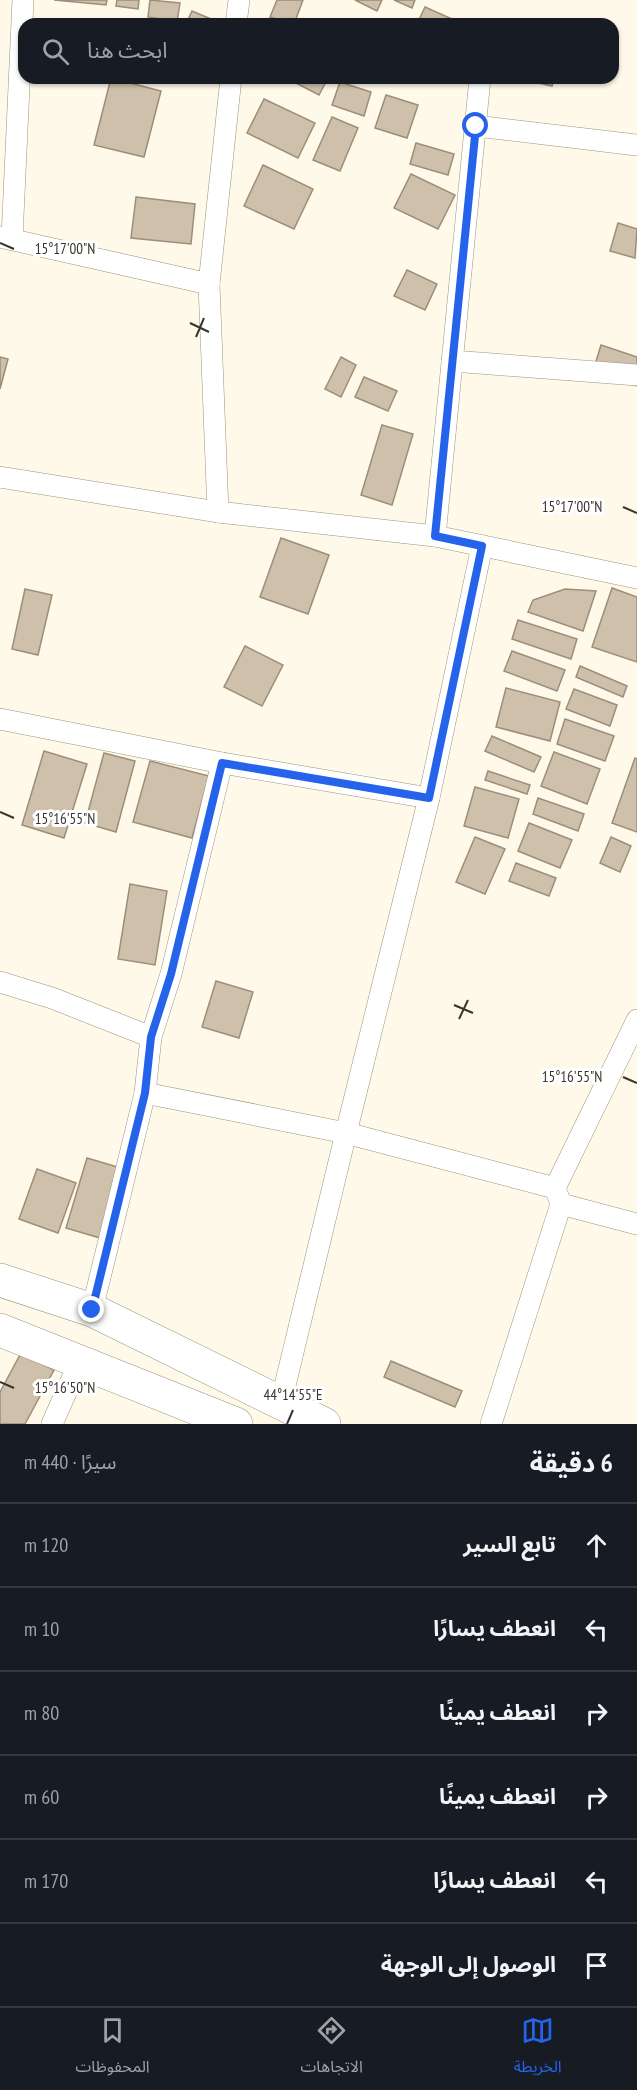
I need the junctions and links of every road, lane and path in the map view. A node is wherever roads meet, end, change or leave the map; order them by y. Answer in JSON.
{"nodes":[{"id":1,"x":23,"y":0,"type":"edge"},
{"id":2,"x":239,"y":0,"type":"edge"},
{"id":3,"x":22,"y":18,"type":"edge"},
{"id":4,"x":237,"y":18,"type":"edge"},
{"id":5,"x":18,"y":70,"type":"edge"},
{"id":6,"x":230,"y":84,"type":"edge"},
{"id":7,"x":480,"y":84,"type":"edge"},
{"id":8,"x":476,"y":126,"type":"junction"},
{"id":9,"x":637,"y":145,"type":"edge"},
{"id":10,"x":6,"y":237,"type":"edge"},
{"id":11,"x":209,"y":284,"type":"junction"},
{"id":12,"x":452,"y":361,"type":"junction"},
{"id":13,"x":637,"y":375,"type":"edge"},
{"id":14,"x":0,"y":477,"type":"edge"},
{"id":15,"x":218,"y":512,"type":"junction"},
{"id":16,"x":435,"y":536,"type":"junction"},
{"id":17,"x":482,"y":546,"type":"junction"},
{"id":18,"x":637,"y":578,"type":"edge"},
{"id":19,"x":0,"y":719,"type":"edge"},
{"id":20,"x":222,"y":763,"type":"junction"},
{"id":21,"x":429,"y":798,"type":"junction"},
{"id":22,"x":0,"y":982,"type":"edge"},
{"id":23,"x":637,"y":1020,"type":"edge"},
{"id":24,"x":151,"y":1037,"type":"junction"},
{"id":25,"x":145,"y":1093,"type":"junction"},
{"id":26,"x":346,"y":1133,"type":"junction"},
{"id":27,"x":558,"y":1196,"type":"junction"},
{"id":28,"x":637,"y":1224,"type":"edge"},
{"id":29,"x":0,"y":1280,"type":"edge"},
{"id":30,"x":92,"y":1310,"type":"junction"},
{"id":31,"x":0,"y":1330,"type":"edge"},
{"id":32,"x":80,"y":1363,"type":"junction"},
{"id":33,"x":281,"y":1402,"type":"junction"},
{"id":34,"x":52,"y":1424,"type":"edge"},
{"id":35,"x":237,"y":1424,"type":"edge"},
{"id":36,"x":324,"y":1424,"type":"edge"},
{"id":37,"x":491,"y":1424,"type":"edge"}],
"edges":[{"from":1,"to":3,"type":"street"},
{"from":2,"to":4,"type":"street"},
{"from":5,"to":10,"type":"street"},
{"from":6,"to":11,"type":"street"},
{"from":7,"to":8,"type":"street"},
{"from":8,"to":9,"type":"street"},
{"from":8,"to":12,"type":"street"},
{"from":10,"to":11,"type":"street"},
{"from":11,"to":15,"type":"street"},
{"from":12,"to":13,"type":"street"},
{"from":12,"to":16,"type":"street"},
{"from":14,"to":15,"type":"street"},
{"from":15,"to":16,"type":"street"},
{"from":16,"to":17,"type":"street"},
{"from":17,"to":18,"type":"street"},
{"from":17,"to":21,"type":"street"},
{"from":19,"to":20,"type":"street"},
{"from":20,"to":21,"type":"street"},
{"from":20,"to":24,"type":"street"},
{"from":21,"to":26,"type":"street"},
{"from":22,"to":24,"type":"street"},
{"from":23,"to":27,"type":"street"},
{"from":24,"to":25,"type":"street"},
{"from":25,"to":26,"type":"street"},
{"from":25,"to":30,"type":"street"},
{"from":26,"to":27,"type":"street"},
{"from":26,"to":33,"type":"street"},
{"from":27,"to":28,"type":"street"},
{"from":27,"to":37,"type":"street"},
{"from":29,"to":30,"type":"main road"},
{"from":30,"to":33,"type":"main road"},
{"from":31,"to":32,"type":"main road"},
{"from":32,"to":34,"type":"street"},
{"from":32,"to":35,"type":"main road"},
{"from":33,"to":36,"type":"main road"}]}
